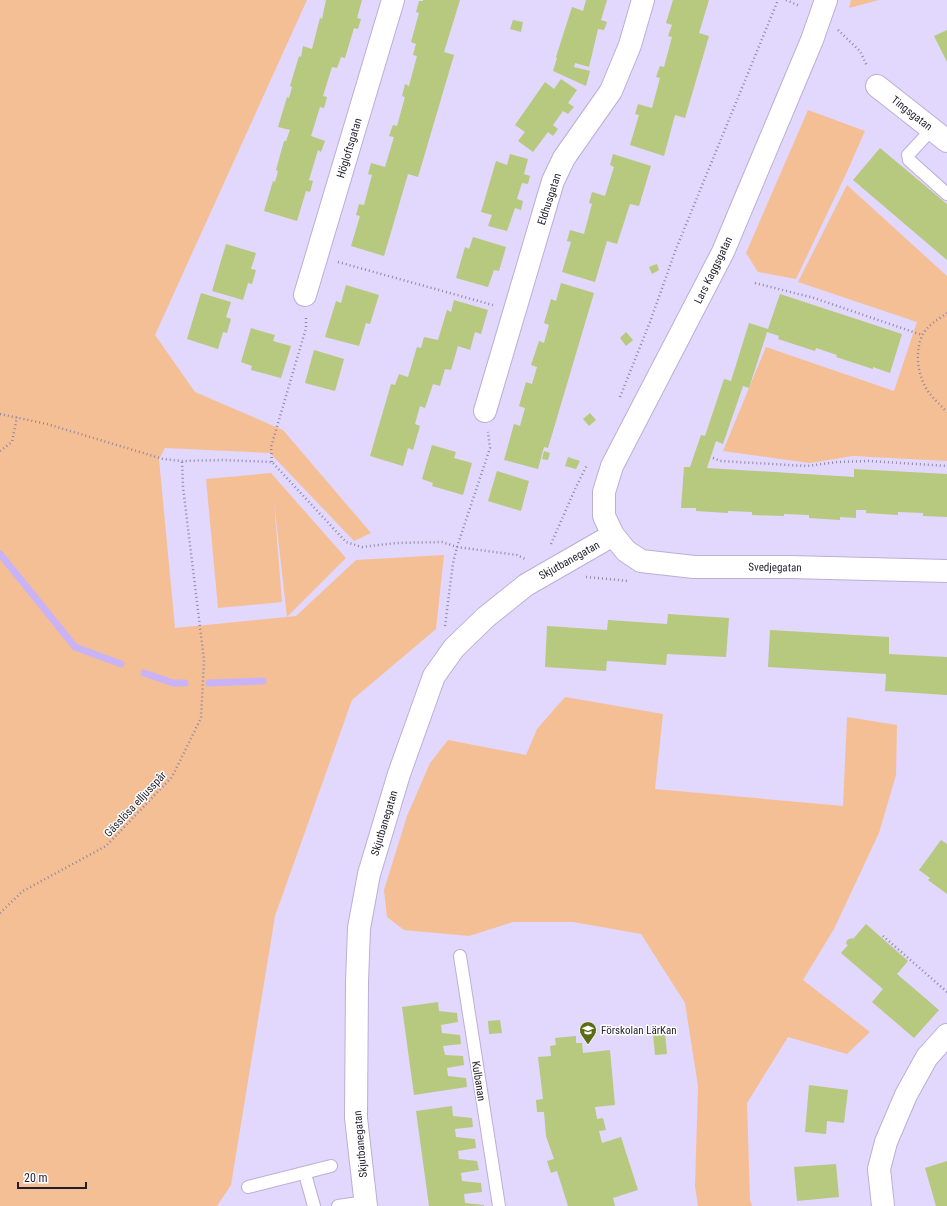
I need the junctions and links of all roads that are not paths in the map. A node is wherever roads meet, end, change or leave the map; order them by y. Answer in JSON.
{"nodes":[{"id":1,"x":393,"y":0,"type":"edge"},
{"id":2,"x":643,"y":0,"type":"edge"},
{"id":3,"x":826,"y":0,"type":"edge"},
{"id":4,"x":877,"y":86,"type":"dead end"},
{"id":5,"x":939,"y":135,"type":"edge"},
{"id":6,"x":947,"y":194,"type":"edge"},
{"id":7,"x":305,"y":295,"type":"road end"},
{"id":8,"x":485,"y":411,"type":"road end"},
{"id":9,"x":613,"y":535,"type":"junction"},
{"id":10,"x":947,"y":571,"type":"edge"},
{"id":11,"x":460,"y":956,"type":"dead end"},
{"id":12,"x":947,"y":1035,"type":"edge"},
{"id":13,"x":331,"y":1166,"type":"dead end"},
{"id":14,"x":304,"y":1174,"type":"junction"},
{"id":15,"x":248,"y":1187,"type":"dead end"},
{"id":16,"x":366,"y":1204,"type":"edge"},
{"id":17,"x":314,"y":1206,"type":"edge"},
{"id":18,"x":338,"y":1206,"type":"edge"},
{"id":19,"x":499,"y":1206,"type":"edge"},
{"id":20,"x":883,"y":1206,"type":"edge"}],
"edges":[{"from":1,"to":7,"type":"street","name":"Högloftsgatan"},
{"from":2,"to":8,"type":"street","name":"Eldhusgatan"},
{"from":3,"to":9,"type":"street","name":"Lars Kaggsgatan"},
{"from":4,"to":5,"type":"street","name":"Tingsgatan"},
{"from":5,"to":6,"type":"lane"},
{"from":9,"to":10,"type":"street","name":"Svedjegatan"},
{"from":9,"to":16,"type":"street","name":"Skjutbanegatan"},
{"from":11,"to":19,"type":"lane","name":"Kulbanan"},
{"from":12,"to":20,"type":"street"},
{"from":13,"to":14,"type":"lane"},
{"from":14,"to":15,"type":"lane"},
{"from":14,"to":17,"type":"lane"},
{"from":16,"to":18,"type":"lane"}]}
